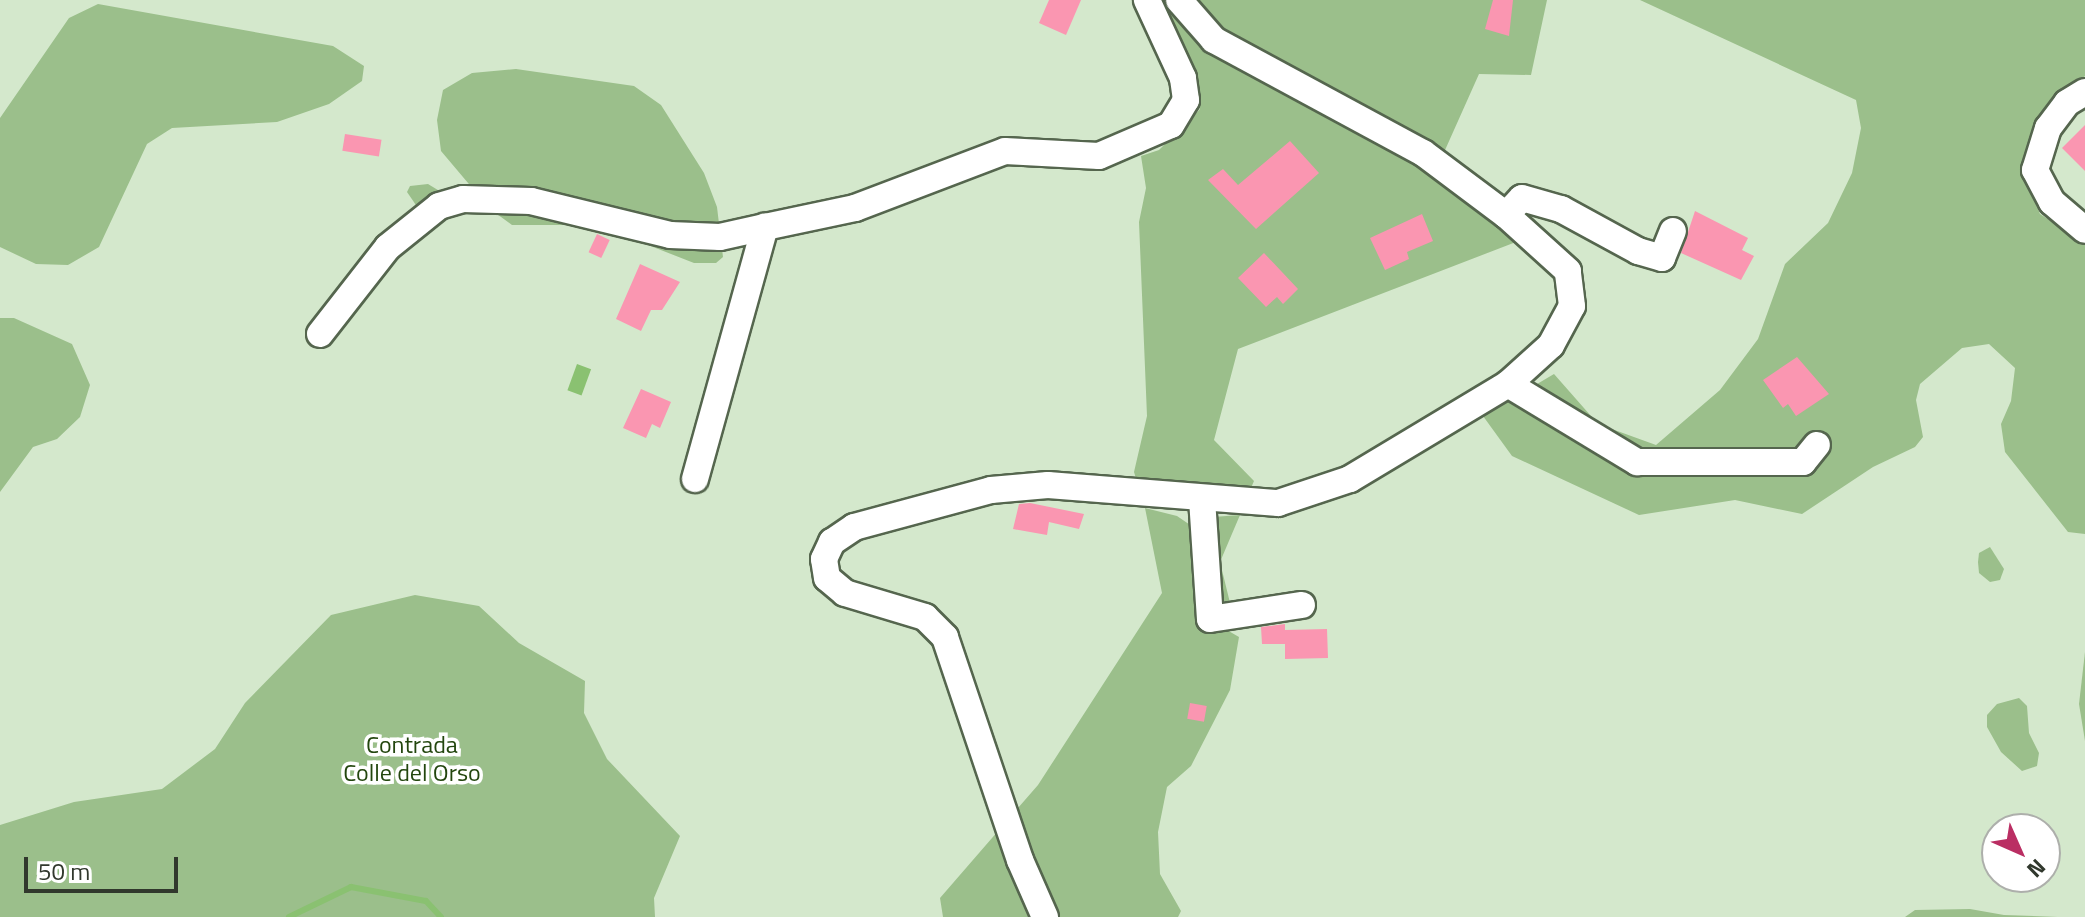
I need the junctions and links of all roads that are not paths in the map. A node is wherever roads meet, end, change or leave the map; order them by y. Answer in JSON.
{"nodes":[{"id":1,"x":1147,"y":0,"type":"edge"},
{"id":2,"x":1179,"y":0,"type":"edge"},
{"id":3,"x":2085,"y":92,"type":"edge"},
{"id":4,"x":1506,"y":215,"type":"junction"},
{"id":5,"x":765,"y":227,"type":"junction"},
{"id":6,"x":2085,"y":230,"type":"edge"},
{"id":7,"x":1673,"y":231,"type":"dead end"},
{"id":8,"x":320,"y":334,"type":"dead end"},
{"id":9,"x":1508,"y":384,"type":"junction"},
{"id":10,"x":1817,"y":445,"type":"dead end"},
{"id":11,"x":695,"y":479,"type":"dead end"},
{"id":12,"x":1202,"y":499,"type":"junction"},
{"id":13,"x":1302,"y":605,"type":"dead end"},
{"id":14,"x":1045,"y":917,"type":"edge"}],
"edges":[{"from":1,"to":5,"type":"street"},
{"from":2,"to":4,"type":"street"},
{"from":3,"to":6,"type":"street"},
{"from":4,"to":7,"type":"street"},
{"from":4,"to":9,"type":"street"},
{"from":5,"to":8,"type":"street"},
{"from":5,"to":11,"type":"street"},
{"from":9,"to":10,"type":"street"},
{"from":9,"to":12,"type":"street"},
{"from":12,"to":13,"type":"street"},
{"from":12,"to":14,"type":"street"}]}
